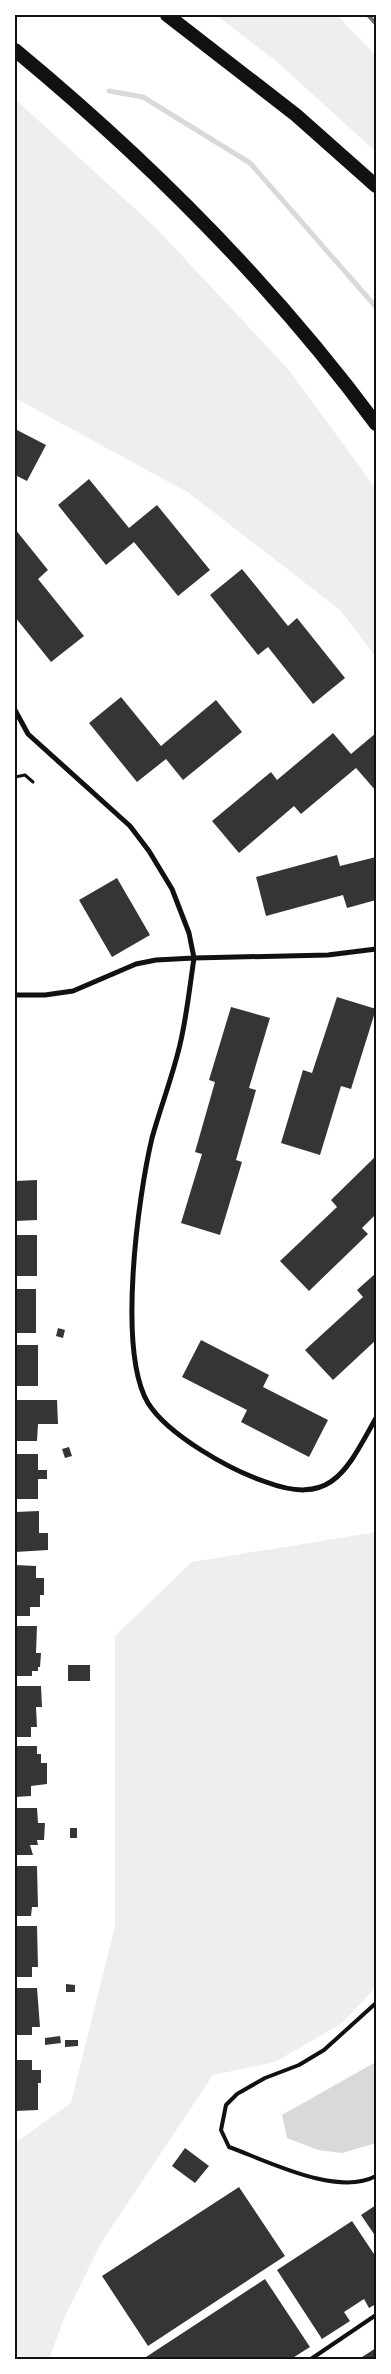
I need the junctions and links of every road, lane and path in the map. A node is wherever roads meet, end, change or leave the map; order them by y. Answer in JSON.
{"nodes":[{"id":1,"x":167,"y":15,"type":"edge"},
{"id":2,"x":15,"y":50,"type":"edge"},
{"id":3,"x":376,"y":186,"type":"edge"},
{"id":4,"x":376,"y":424,"type":"edge"},
{"id":5,"x":15,"y":710,"type":"edge"},
{"id":6,"x":15,"y":777,"type":"edge"},
{"id":7,"x":33,"y":782,"type":"dead end"},
{"id":8,"x":376,"y":949,"type":"edge"},
{"id":9,"x":194,"y":958,"type":"junction"},
{"id":10,"x":15,"y":995,"type":"edge"},
{"id":11,"x":376,"y":1418,"type":"edge"},
{"id":12,"x":376,"y":2003,"type":"edge"},
{"id":13,"x":376,"y":2176,"type":"edge"},
{"id":14,"x":376,"y":2316,"type":"edge"},
{"id":15,"x":311,"y":2359,"type":"edge"}],
"edges":[{"from":1,"to":3,"type":"highway"},
{"from":2,"to":4,"type":"highway"},
{"from":5,"to":9,"type":"street"},
{"from":6,"to":7,"type":"path"},
{"from":8,"to":9,"type":"street"},
{"from":9,"to":10,"type":"street"},
{"from":9,"to":11,"type":"street"},
{"from":12,"to":13,"type":"lane"},
{"from":14,"to":15,"type":"lane"}]}
